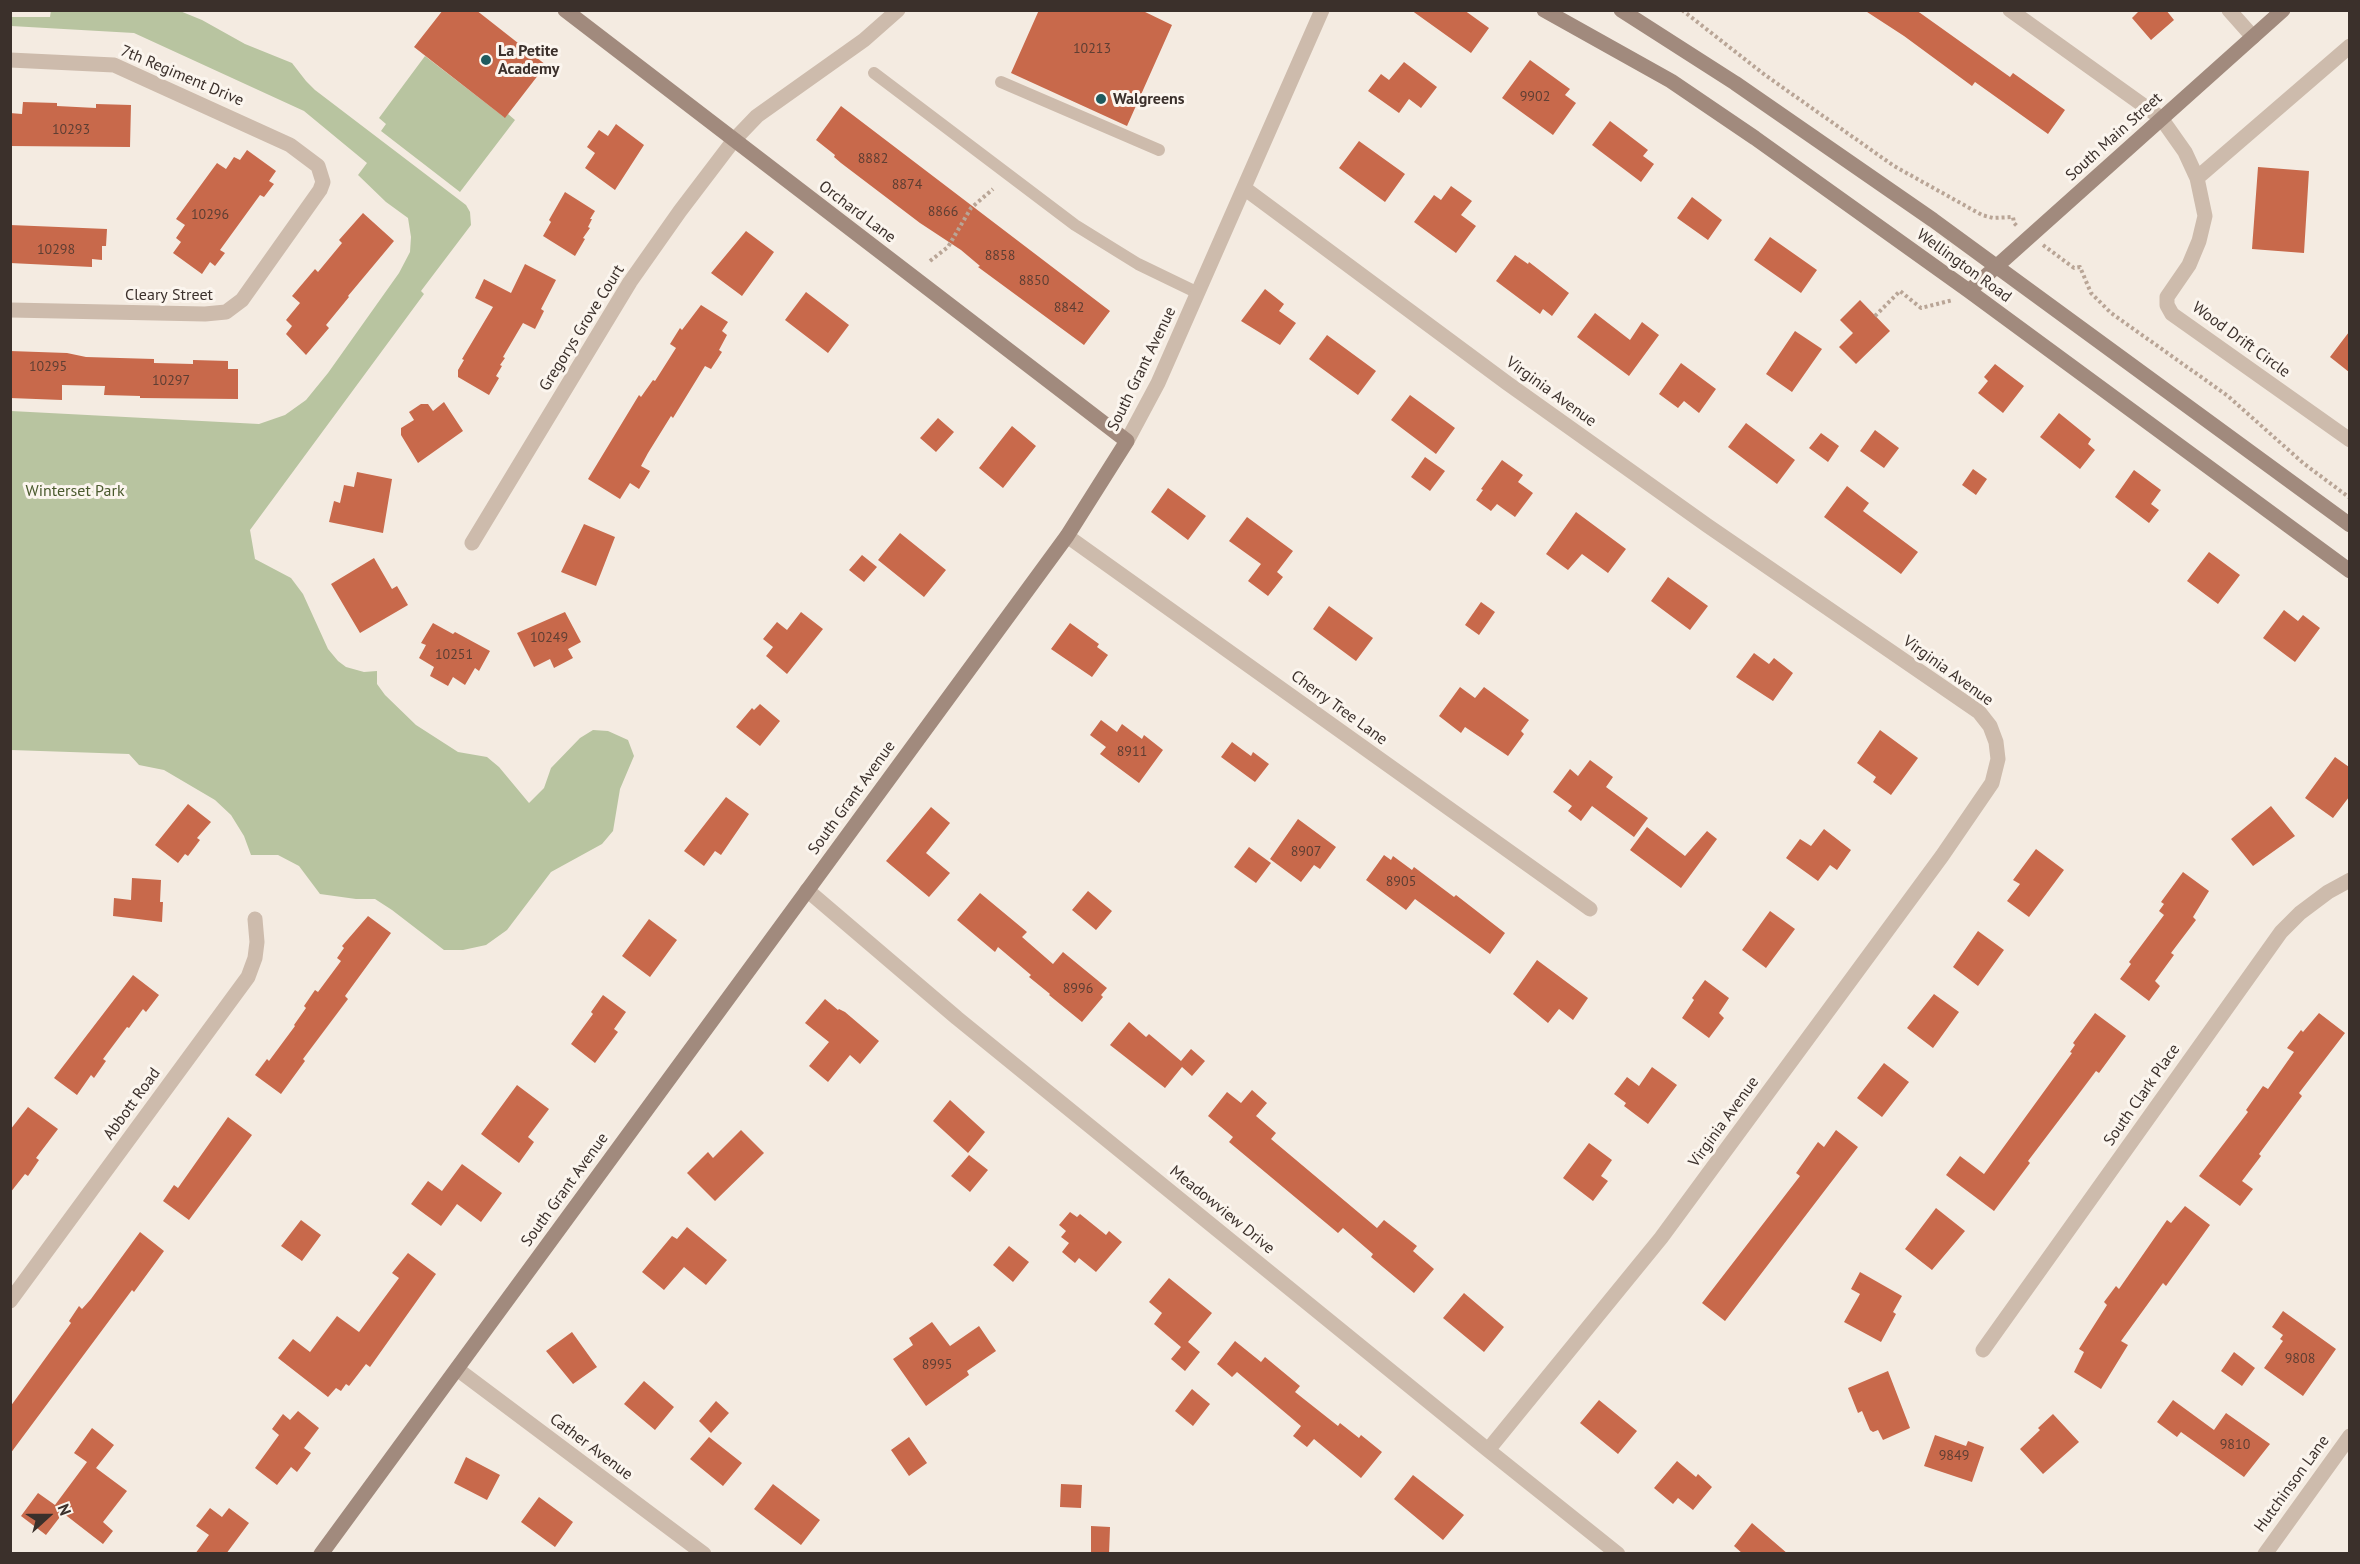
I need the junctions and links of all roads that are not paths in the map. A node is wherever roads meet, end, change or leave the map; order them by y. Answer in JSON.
{"nodes":[{"id":1,"x":565,"y":10,"type":"edge"},
{"id":2,"x":898,"y":10,"type":"edge"},
{"id":3,"x":1322,"y":10,"type":"edge"},
{"id":4,"x":1544,"y":10,"type":"edge"},
{"id":5,"x":1621,"y":10,"type":"edge"},
{"id":6,"x":2010,"y":10,"type":"edge"},
{"id":7,"x":2229,"y":10,"type":"edge"},
{"id":8,"x":2283,"y":10,"type":"edge"},
{"id":9,"x":2253,"y":37,"type":"junction"},
{"id":10,"x":2349,"y":46,"type":"edge"},
{"id":11,"x":10,"y":60,"type":"edge"},
{"id":12,"x":874,"y":73,"type":"dead end"},
{"id":13,"x":1001,"y":82,"type":"dead end"},
{"id":14,"x":2161,"y":118,"type":"junction"},
{"id":15,"x":734,"y":140,"type":"junction"},
{"id":16,"x":1159,"y":150,"type":"dead end"},
{"id":17,"x":322,"y":173,"type":"joint"},
{"id":18,"x":2197,"y":178,"type":"junction"},
{"id":19,"x":1244,"y":188,"type":"junction"},
{"id":20,"x":1996,"y":267,"type":"junction"},
{"id":21,"x":1969,"y":291,"type":"junction"},
{"id":22,"x":1198,"y":293,"type":"junction"},
{"id":23,"x":10,"y":310,"type":"edge"},
{"id":24,"x":2349,"y":440,"type":"edge"},
{"id":25,"x":1127,"y":441,"type":"junction"},
{"id":26,"x":2349,"y":525,"type":"edge"},
{"id":27,"x":1067,"y":536,"type":"junction"},
{"id":28,"x":472,"y":543,"type":"dead end"},
{"id":29,"x":2349,"y":571,"type":"edge"},
{"id":30,"x":2349,"y":880,"type":"edge"},
{"id":31,"x":807,"y":890,"type":"junction"},
{"id":32,"x":1590,"y":909,"type":"dead end"},
{"id":33,"x":255,"y":919,"type":"dead end"},
{"id":34,"x":10,"y":1302,"type":"edge"},
{"id":35,"x":1983,"y":1350,"type":"dead end"},
{"id":36,"x":457,"y":1369,"type":"junction"},
{"id":37,"x":2349,"y":1436,"type":"edge"},
{"id":38,"x":1488,"y":1450,"type":"junction"},
{"id":39,"x":321,"y":1554,"type":"edge"},
{"id":40,"x":704,"y":1554,"type":"edge"},
{"id":41,"x":1618,"y":1554,"type":"edge"},
{"id":42,"x":2265,"y":1554,"type":"edge"}],
"edges":[{"from":1,"to":15,"type":"street","name":"Orchard Lane"},
{"from":2,"to":15,"type":"street","name":"Gregorys Grove Court"},
{"from":3,"to":19,"type":"street","name":"South Grant Avenue"},
{"from":4,"to":21,"type":"street","name":"Wellington Road"},
{"from":5,"to":20,"type":"street","name":"Wellington Road"},
{"from":6,"to":14,"type":"street","name":"Wood Drift Circle"},
{"from":7,"to":9,"type":"street"},
{"from":8,"to":9,"type":"street","name":"South Main Street"},
{"from":9,"to":14,"type":"street","name":"South Main Street"},
{"from":10,"to":18,"type":"street"},
{"from":11,"to":17,"type":"street","name":"7th Regiment Drive"},
{"from":12,"to":22,"type":"lane"},
{"from":13,"to":16,"type":"lane"},
{"from":14,"to":18,"type":"street","name":"Wood Drift Circle"},
{"from":14,"to":20,"type":"street","name":"South Main Street"},
{"from":15,"to":25,"type":"street","name":"Orchard Lane"},
{"from":15,"to":28,"type":"street","name":"Gregorys Grove Court"},
{"from":17,"to":23,"type":"street","name":"Cleary Street"},
{"from":18,"to":24,"type":"street","name":"Wood Drift Circle"},
{"from":19,"to":22,"type":"street","name":"South Grant Avenue"},
{"from":19,"to":38,"type":"street","name":"Virginia Avenue"},
{"from":20,"to":21,"type":"street","name":"South Main Street"},
{"from":20,"to":26,"type":"street","name":"Wellington Road"},
{"from":21,"to":29,"type":"street","name":"Wellington Road"},
{"from":22,"to":25,"type":"street","name":"South Grant Avenue"},
{"from":25,"to":27,"type":"street","name":"South Grant Avenue"},
{"from":27,"to":31,"type":"street","name":"South Grant Avenue"},
{"from":27,"to":32,"type":"street","name":"Cherry Tree Lane"},
{"from":30,"to":35,"type":"street","name":"South Clark Place"},
{"from":31,"to":36,"type":"street","name":"South Grant Avenue"},
{"from":31,"to":38,"type":"street","name":"Meadowview Drive"},
{"from":33,"to":34,"type":"street","name":"Abbott Road"},
{"from":36,"to":39,"type":"street","name":"South Grant Avenue"},
{"from":36,"to":40,"type":"street","name":"Cather Avenue"},
{"from":37,"to":42,"type":"street","name":"Hutchinson Lane"},
{"from":38,"to":41,"type":"street","name":"Meadowview Drive"}]}
